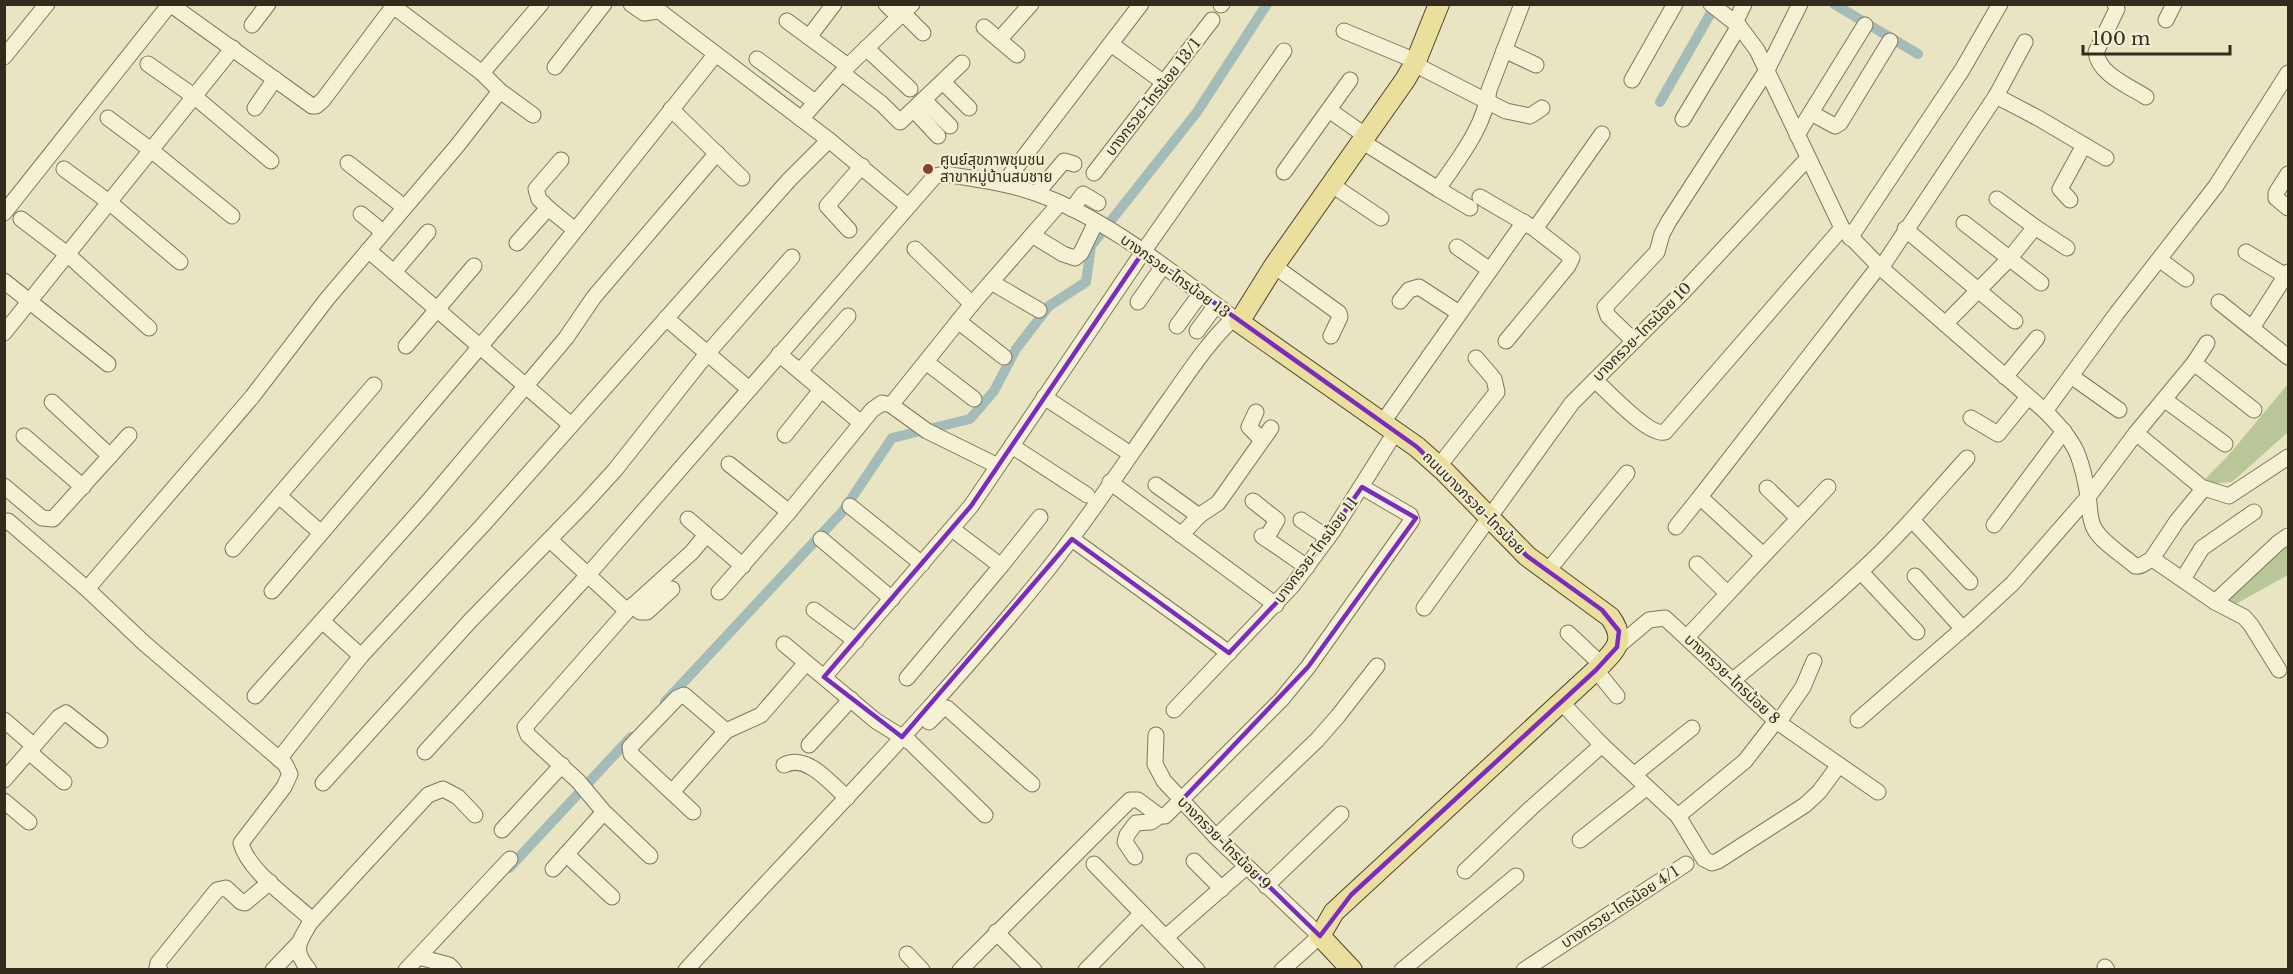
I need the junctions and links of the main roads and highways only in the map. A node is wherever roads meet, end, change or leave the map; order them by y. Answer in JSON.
{"nodes":[{"id":1,"x":1438,"y":4,"type":"edge"},
{"id":2,"x":1352,"y":969,"type":"edge"}],
"edges":[{"from":1,"to":2,"type":"main road","name":"ถนนบางกรวย-ไทรน้อย"}]}
